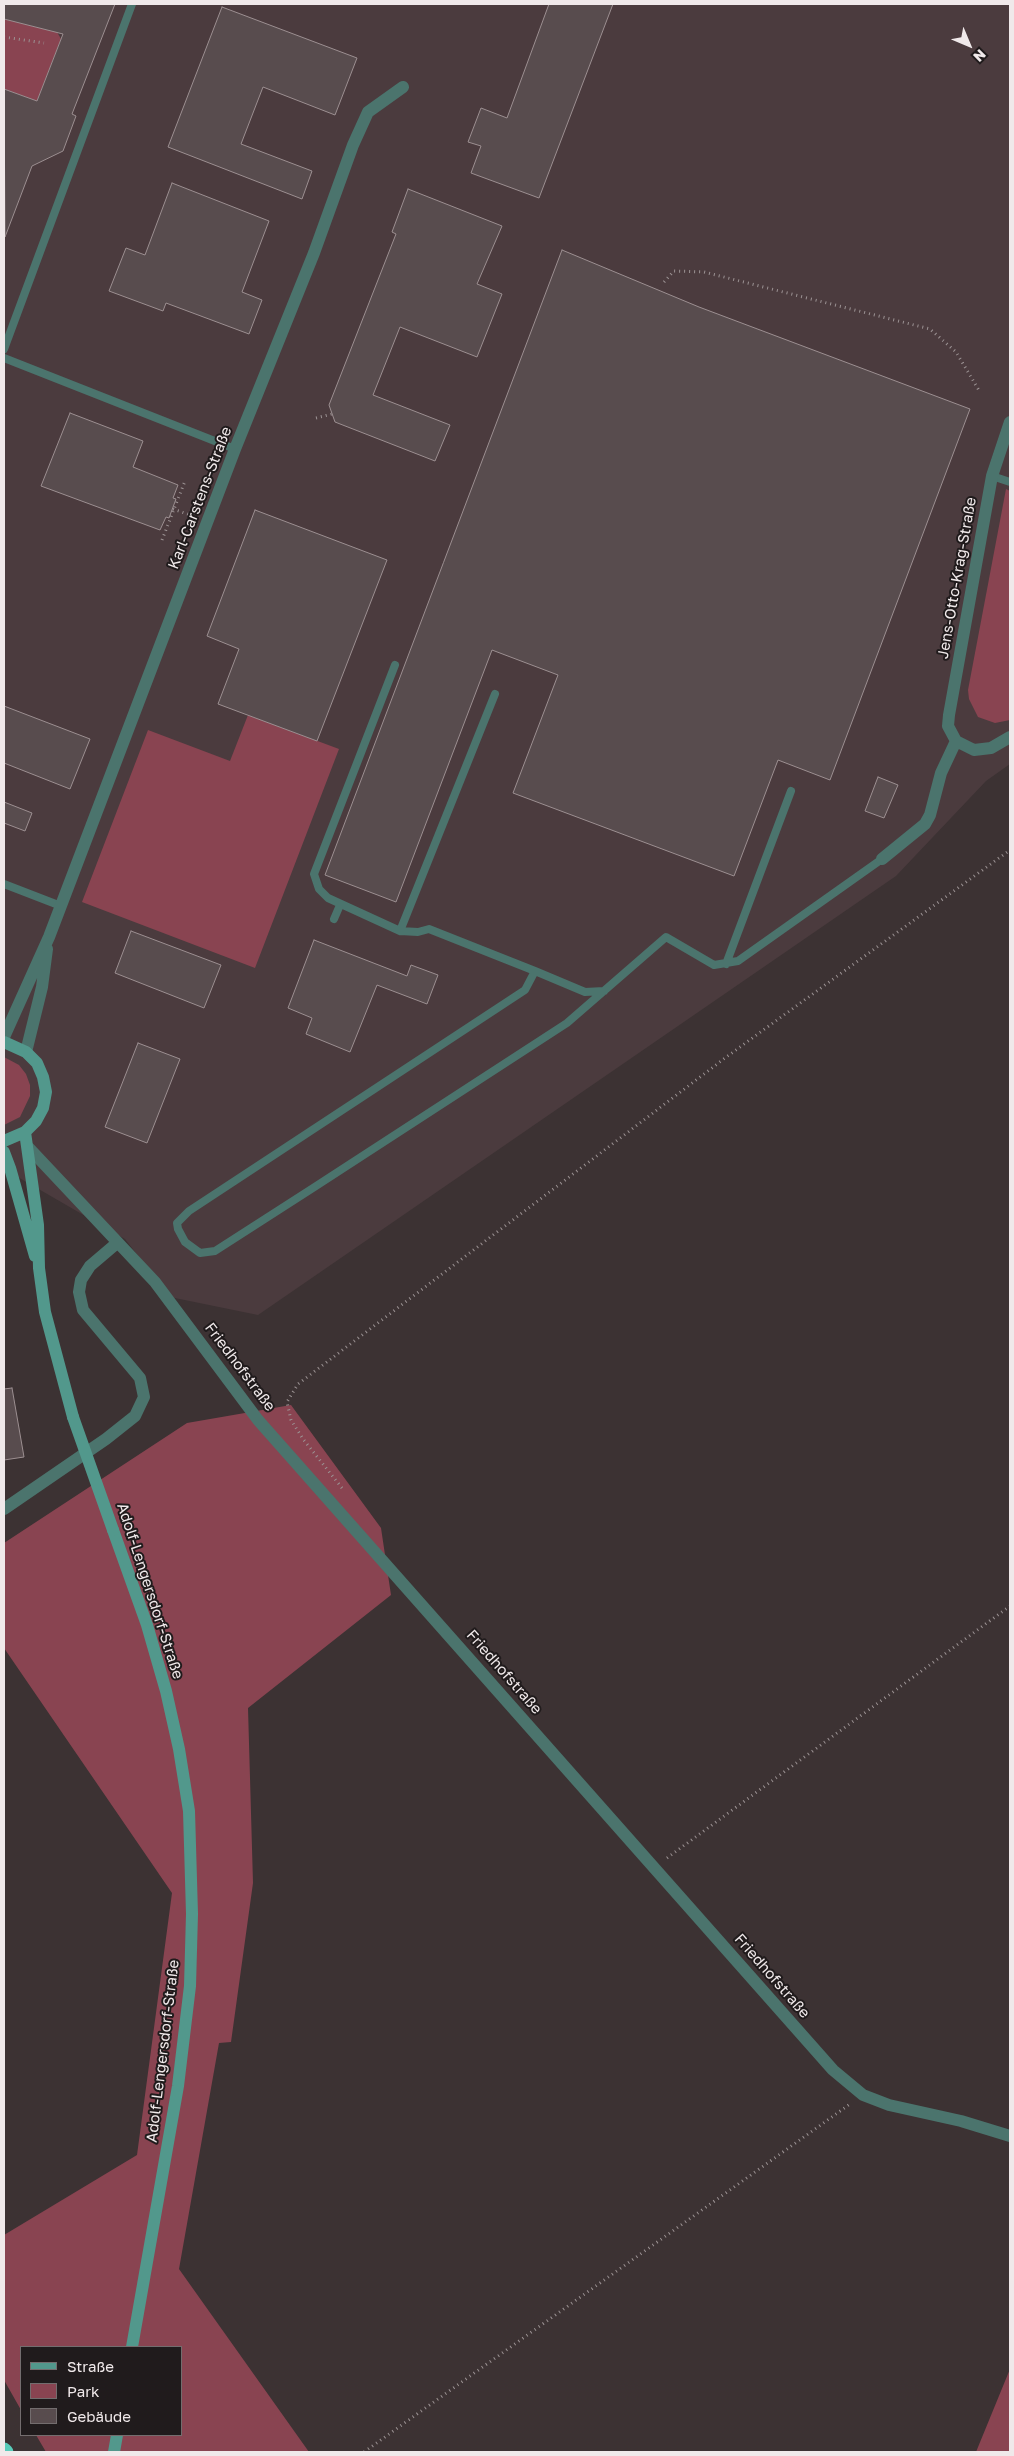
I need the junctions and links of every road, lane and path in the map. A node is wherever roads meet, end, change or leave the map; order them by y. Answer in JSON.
{"nodes":[{"id":1,"x":132,"y":4,"type":"edge"},
{"id":2,"x":4,"y":37,"type":"edge"},
{"id":3,"x":44,"y":43,"type":"dead end"},
{"id":4,"x":403,"y":87,"type":"dead end"},
{"id":5,"x":664,"y":282,"type":"dead end"},
{"id":6,"x":4,"y":349,"type":"edge"},
{"id":7,"x":4,"y":358,"type":"edge"},
{"id":8,"x":980,"y":392,"type":"dead end"},
{"id":9,"x":332,"y":414,"type":"dead end"},
{"id":10,"x":316,"y":418,"type":"dead end"},
{"id":11,"x":1010,"y":422,"type":"edge"},
{"id":12,"x":236,"y":449,"type":"junction"},
{"id":13,"x":992,"y":476,"type":"junction"},
{"id":14,"x":185,"y":481,"type":"dead end"},
{"id":15,"x":1010,"y":482,"type":"edge"},
{"id":16,"x":173,"y":509,"type":"junction"},
{"id":17,"x":207,"y":522,"type":"junction"},
{"id":18,"x":162,"y":540,"type":"dead end"},
{"id":19,"x":395,"y":666,"type":"dead end"},
{"id":20,"x":495,"y":694,"type":"dead end"},
{"id":21,"x":1010,"y":737,"type":"edge"},
{"id":22,"x":956,"y":741,"type":"junction"},
{"id":23,"x":791,"y":791,"type":"dead end"},
{"id":24,"x":1010,"y":850,"type":"edge"},
{"id":25,"x":882,"y":859,"type":"joint"},
{"id":26,"x":4,"y":884,"type":"edge"},
{"id":27,"x":340,"y":905,"type":"junction"},
{"id":28,"x":61,"y":906,"type":"junction"},
{"id":29,"x":334,"y":919,"type":"dead end"},
{"id":30,"x":400,"y":931,"type":"junction"},
{"id":31,"x":49,"y":937,"type":"junction"},
{"id":32,"x":726,"y":964,"type":"junction"},
{"id":33,"x":535,"y":971,"type":"junction"},
{"id":34,"x":604,"y":990,"type":"junction"},
{"id":35,"x":4,"y":1037,"type":"edge"},
{"id":36,"x":4,"y":1042,"type":"edge"},
{"id":37,"x":26,"y":1052,"type":"junction"},
{"id":38,"x":25,"y":1132,"type":"junction"},
{"id":39,"x":4,"y":1141,"type":"edge"},
{"id":40,"x":29,"y":1148,"type":"junction"},
{"id":41,"x":4,"y":1152,"type":"edge"},
{"id":42,"x":117,"y":1243,"type":"junction"},
{"id":43,"x":38,"y":1268,"type":"junction"},
{"id":44,"x":348,"y":1495,"type":"dead end"},
{"id":45,"x":4,"y":1509,"type":"edge"},
{"id":46,"x":1010,"y":1606,"type":"edge"},
{"id":47,"x":655,"y":1867,"type":"junction"},
{"id":48,"x":863,"y":2095,"type":"junction"},
{"id":49,"x":1010,"y":2136,"type":"edge"},
{"id":50,"x":132,"y":2346,"type":"edge"},
{"id":51,"x":117,"y":2436,"type":"edge"},
{"id":52,"x":114,"y":2452,"type":"edge"},
{"id":53,"x":364,"y":2452,"type":"edge"}],
"edges":[{"from":1,"to":6,"type":"lane"},
{"from":2,"to":3,"type":"path"},
{"from":4,"to":12,"type":"street","name":"Karl-Carstens-Straße"},
{"from":5,"to":8,"type":"path"},
{"from":7,"to":12,"type":"lane"},
{"from":9,"to":10,"type":"path"},
{"from":11,"to":13,"type":"street","name":"Jens-Otto-Krag-Straße"},
{"from":12,"to":17,"type":"street","name":"Karl-Carstens-Straße"},
{"from":13,"to":15,"type":"lane"},
{"from":13,"to":22,"type":"street","name":"Jens-Otto-Krag-Straße"},
{"from":14,"to":16,"type":"path"},
{"from":16,"to":17,"type":"path"},
{"from":16,"to":18,"type":"path"},
{"from":17,"to":28,"type":"street","name":"Karl-Carstens-Straße"},
{"from":19,"to":27,"type":"lane"},
{"from":20,"to":30,"type":"lane"},
{"from":21,"to":22,"type":"street"},
{"from":22,"to":25,"type":"street"},
{"from":23,"to":32,"type":"lane"},
{"from":24,"to":44,"type":"path"},
{"from":25,"to":32,"type":"lane"},
{"from":26,"to":28,"type":"lane"},
{"from":27,"to":29,"type":"lane"},
{"from":27,"to":30,"type":"lane"},
{"from":28,"to":31,"type":"street","name":"Karl-Carstens-Straße"},
{"from":30,"to":33,"type":"lane"},
{"from":31,"to":35,"type":"street","name":"Karl-Carstens-Straße"},
{"from":31,"to":37,"type":"street","name":"Karl-Carstens-Straße"},
{"from":32,"to":34,"type":"lane"},
{"from":33,"to":34,"type":"lane"},
{"from":33,"to":34,"type":"lane"},
{"from":36,"to":37,"type":"street"},
{"from":37,"to":38,"type":"street"},
{"from":38,"to":39,"type":"street"},
{"from":38,"to":40,"type":"street","name":"Adolf-Lengersdorf-Straße"},
{"from":40,"to":42,"type":"street","name":"Friedhofstraße"},
{"from":40,"to":43,"type":"street","name":"Adolf-Lengersdorf-Straße"},
{"from":41,"to":43,"type":"street","name":"Adolf-Lengersdorf-Straße"},
{"from":42,"to":45,"type":"street"},
{"from":42,"to":47,"type":"street","name":"Friedhofstraße"},
{"from":43,"to":50,"type":"street","name":"Adolf-Lengersdorf-Straße","bridge":true},
{"from":46,"to":47,"type":"path"},
{"from":47,"to":48,"type":"street","name":"Friedhofstraße"},
{"from":48,"to":49,"type":"street","name":"Friedhofstraße"},
{"from":48,"to":53,"type":"path"},
{"from":51,"to":52,"type":"street"}]}
